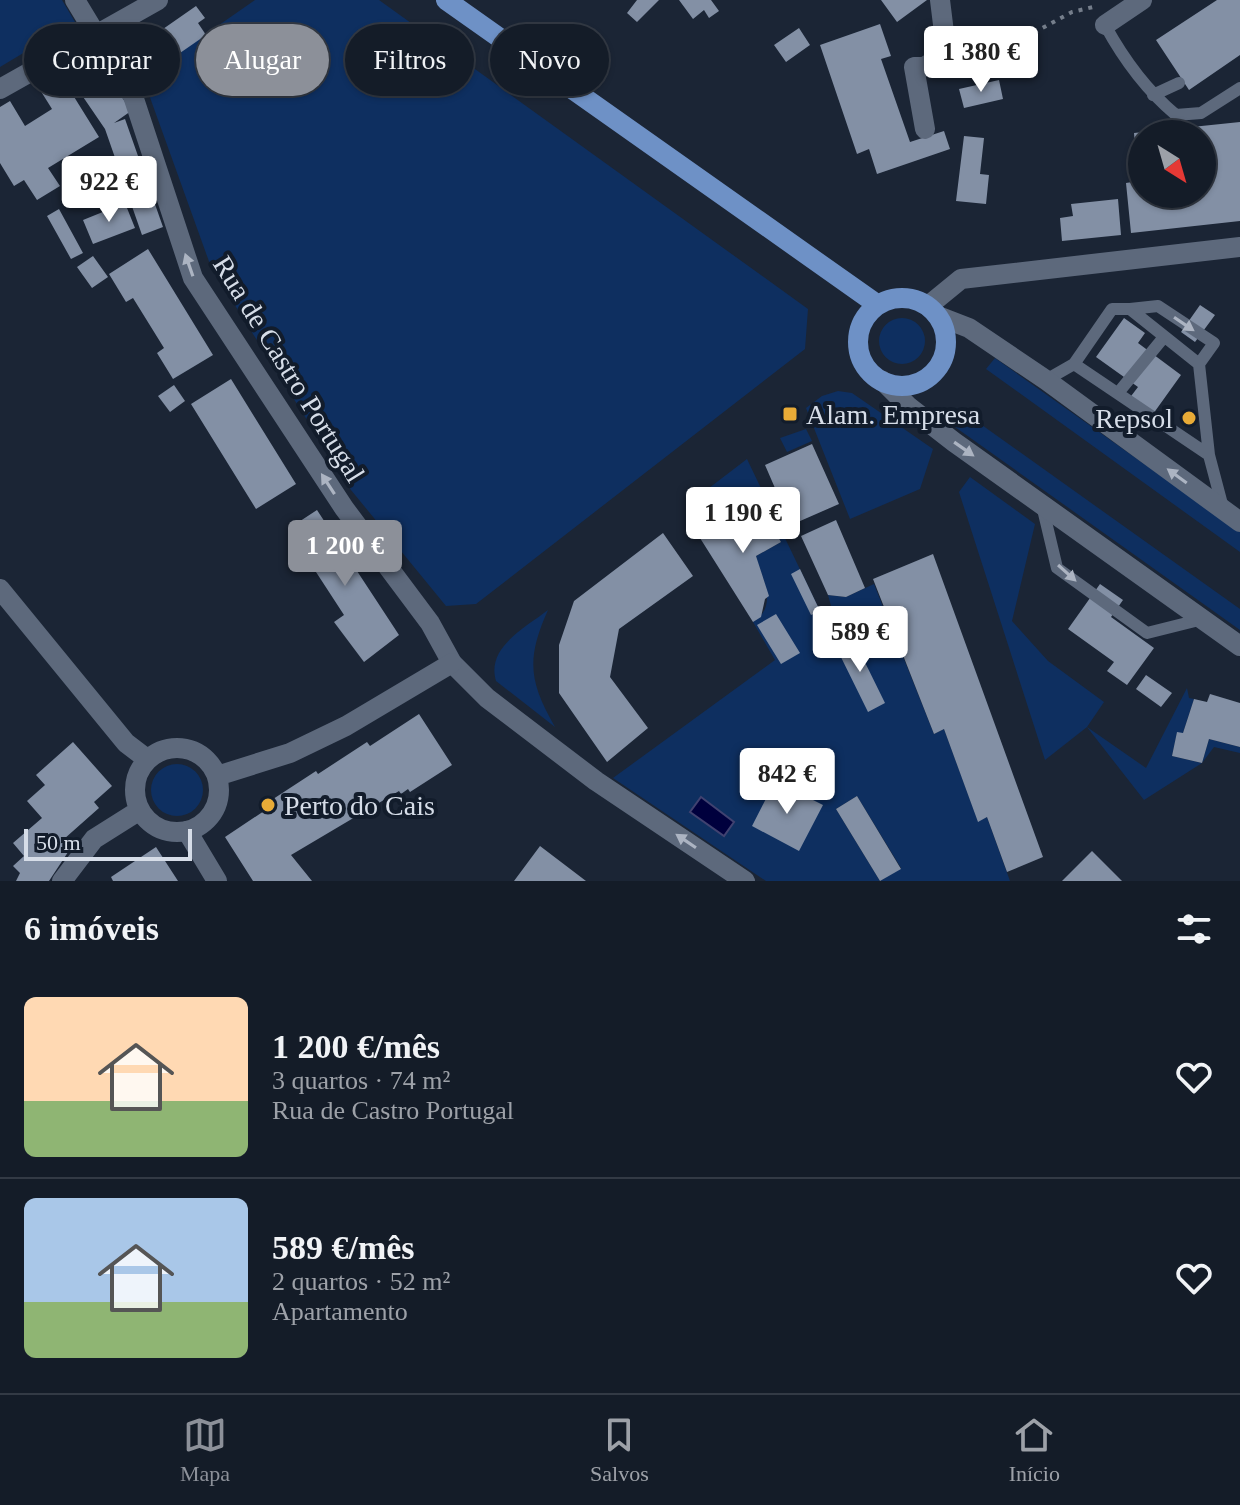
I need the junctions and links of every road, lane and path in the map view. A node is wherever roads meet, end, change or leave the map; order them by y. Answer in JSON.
{"nodes":[{"id":1,"x":75,"y":0,"type":"edge"},
{"id":2,"x":158,"y":0,"type":"edge"},
{"id":3,"x":446,"y":0,"type":"edge"},
{"id":4,"x":940,"y":0,"type":"edge"},
{"id":5,"x":1142,"y":0,"type":"edge"},
{"id":6,"x":89,"y":24,"type":"edge"},
{"id":7,"x":117,"y":24,"type":"edge"},
{"id":8,"x":1105,"y":25,"type":"junction"},
{"id":9,"x":947,"y":55,"type":"junction"},
{"id":10,"x":24,"y":75,"type":"edge"},
{"id":11,"x":1179,"y":83,"type":"dead end"},
{"id":12,"x":1240,"y":88,"type":"edge"},
{"id":13,"x":0,"y":89,"type":"edge"},
{"id":14,"x":1153,"y":95,"type":"junction"},
{"id":15,"x":133,"y":96,"type":"edge"},
{"id":16,"x":925,"y":129,"type":"dead end"},
{"id":17,"x":1239,"y":250,"type":"edge"},
{"id":18,"x":878,"y":305,"type":"junction"},
{"id":19,"x":1130,"y":309,"type":"junction"},
{"id":20,"x":933,"y":311,"type":"junction"},
{"id":21,"x":1164,"y":337,"type":"junction"},
{"id":22,"x":1074,"y":364,"type":"junction"},
{"id":23,"x":1199,"y":364,"type":"junction"},
{"id":24,"x":1046,"y":380,"type":"junction"},
{"id":25,"x":883,"y":381,"type":"junction"},
{"id":26,"x":1118,"y":393,"type":"junction"},
{"id":27,"x":1209,"y":455,"type":"junction"},
{"id":28,"x":1041,"y":501,"type":"junction"},
{"id":29,"x":1232,"y":517,"type":"edge"},
{"id":30,"x":0,"y":589,"type":"edge"},
{"id":31,"x":1204,"y":618,"type":"junction"},
{"id":32,"x":1240,"y":646,"type":"edge"},
{"id":33,"x":452,"y":663,"type":"junction"},
{"id":34,"x":147,"y":759,"type":"junction"},
{"id":35,"x":217,"y":776,"type":"junction"},
{"id":36,"x":140,"y":810,"type":"junction"},
{"id":37,"x":187,"y":831,"type":"junction"},
{"id":38,"x":62,"y":881,"type":"edge"},
{"id":39,"x":217,"y":881,"type":"edge"},
{"id":40,"x":745,"y":881,"type":"edge"}],
"edges":[{"from":1,"to":6,"type":"street","name":"Rua de Castro Portugal"},
{"from":2,"to":7,"type":"street"},
{"from":3,"to":18,"type":"main road"},
{"from":4,"to":9,"type":"street"},
{"from":5,"to":8,"type":"street"},
{"from":8,"to":9,"type":"path"},
{"from":8,"to":14,"type":"lane"},
{"from":9,"to":16,"type":"street"},
{"from":10,"to":13,"type":"street"},
{"from":11,"to":14,"type":"lane"},
{"from":12,"to":14,"type":"lane"},
{"from":33,"to":15,"type":"street","name":"Rua de Castro Portugal","one_way":true},
{"from":17,"to":20,"type":"street"},
{"from":18,"to":20,"type":"main road"},
{"from":18,"to":25,"type":"main road"},
{"from":19,"to":21,"type":"lane"},
{"from":19,"to":22,"type":"lane"},
{"from":19,"to":23,"type":"lane","one_way":true},
{"from":20,"to":24,"type":"street"},
{"from":20,"to":25,"type":"main road"},
{"from":21,"to":23,"type":"lane"},
{"from":21,"to":26,"type":"lane"},
{"from":22,"to":24,"type":"lane"},
{"from":22,"to":26,"type":"lane"},
{"from":23,"to":27,"type":"lane"},
{"from":29,"to":24,"type":"street","one_way":true},
{"from":25,"to":28,"type":"street","one_way":true},
{"from":26,"to":27,"type":"lane"},
{"from":27,"to":29,"type":"lane"},
{"from":28,"to":31,"type":"street"},
{"from":28,"to":31,"type":"lane","one_way":true},
{"from":30,"to":34,"type":"street"},
{"from":31,"to":32,"type":"street"},
{"from":33,"to":35,"type":"street"},
{"from":40,"to":33,"type":"street","name":"Rua de Castro Portugal","one_way":true},
{"from":34,"to":35,"type":"street"},
{"from":34,"to":36,"type":"street"},
{"from":35,"to":37,"type":"street"},
{"from":36,"to":37,"type":"street"},
{"from":36,"to":38,"type":"street"},
{"from":37,"to":39,"type":"street"}]}
